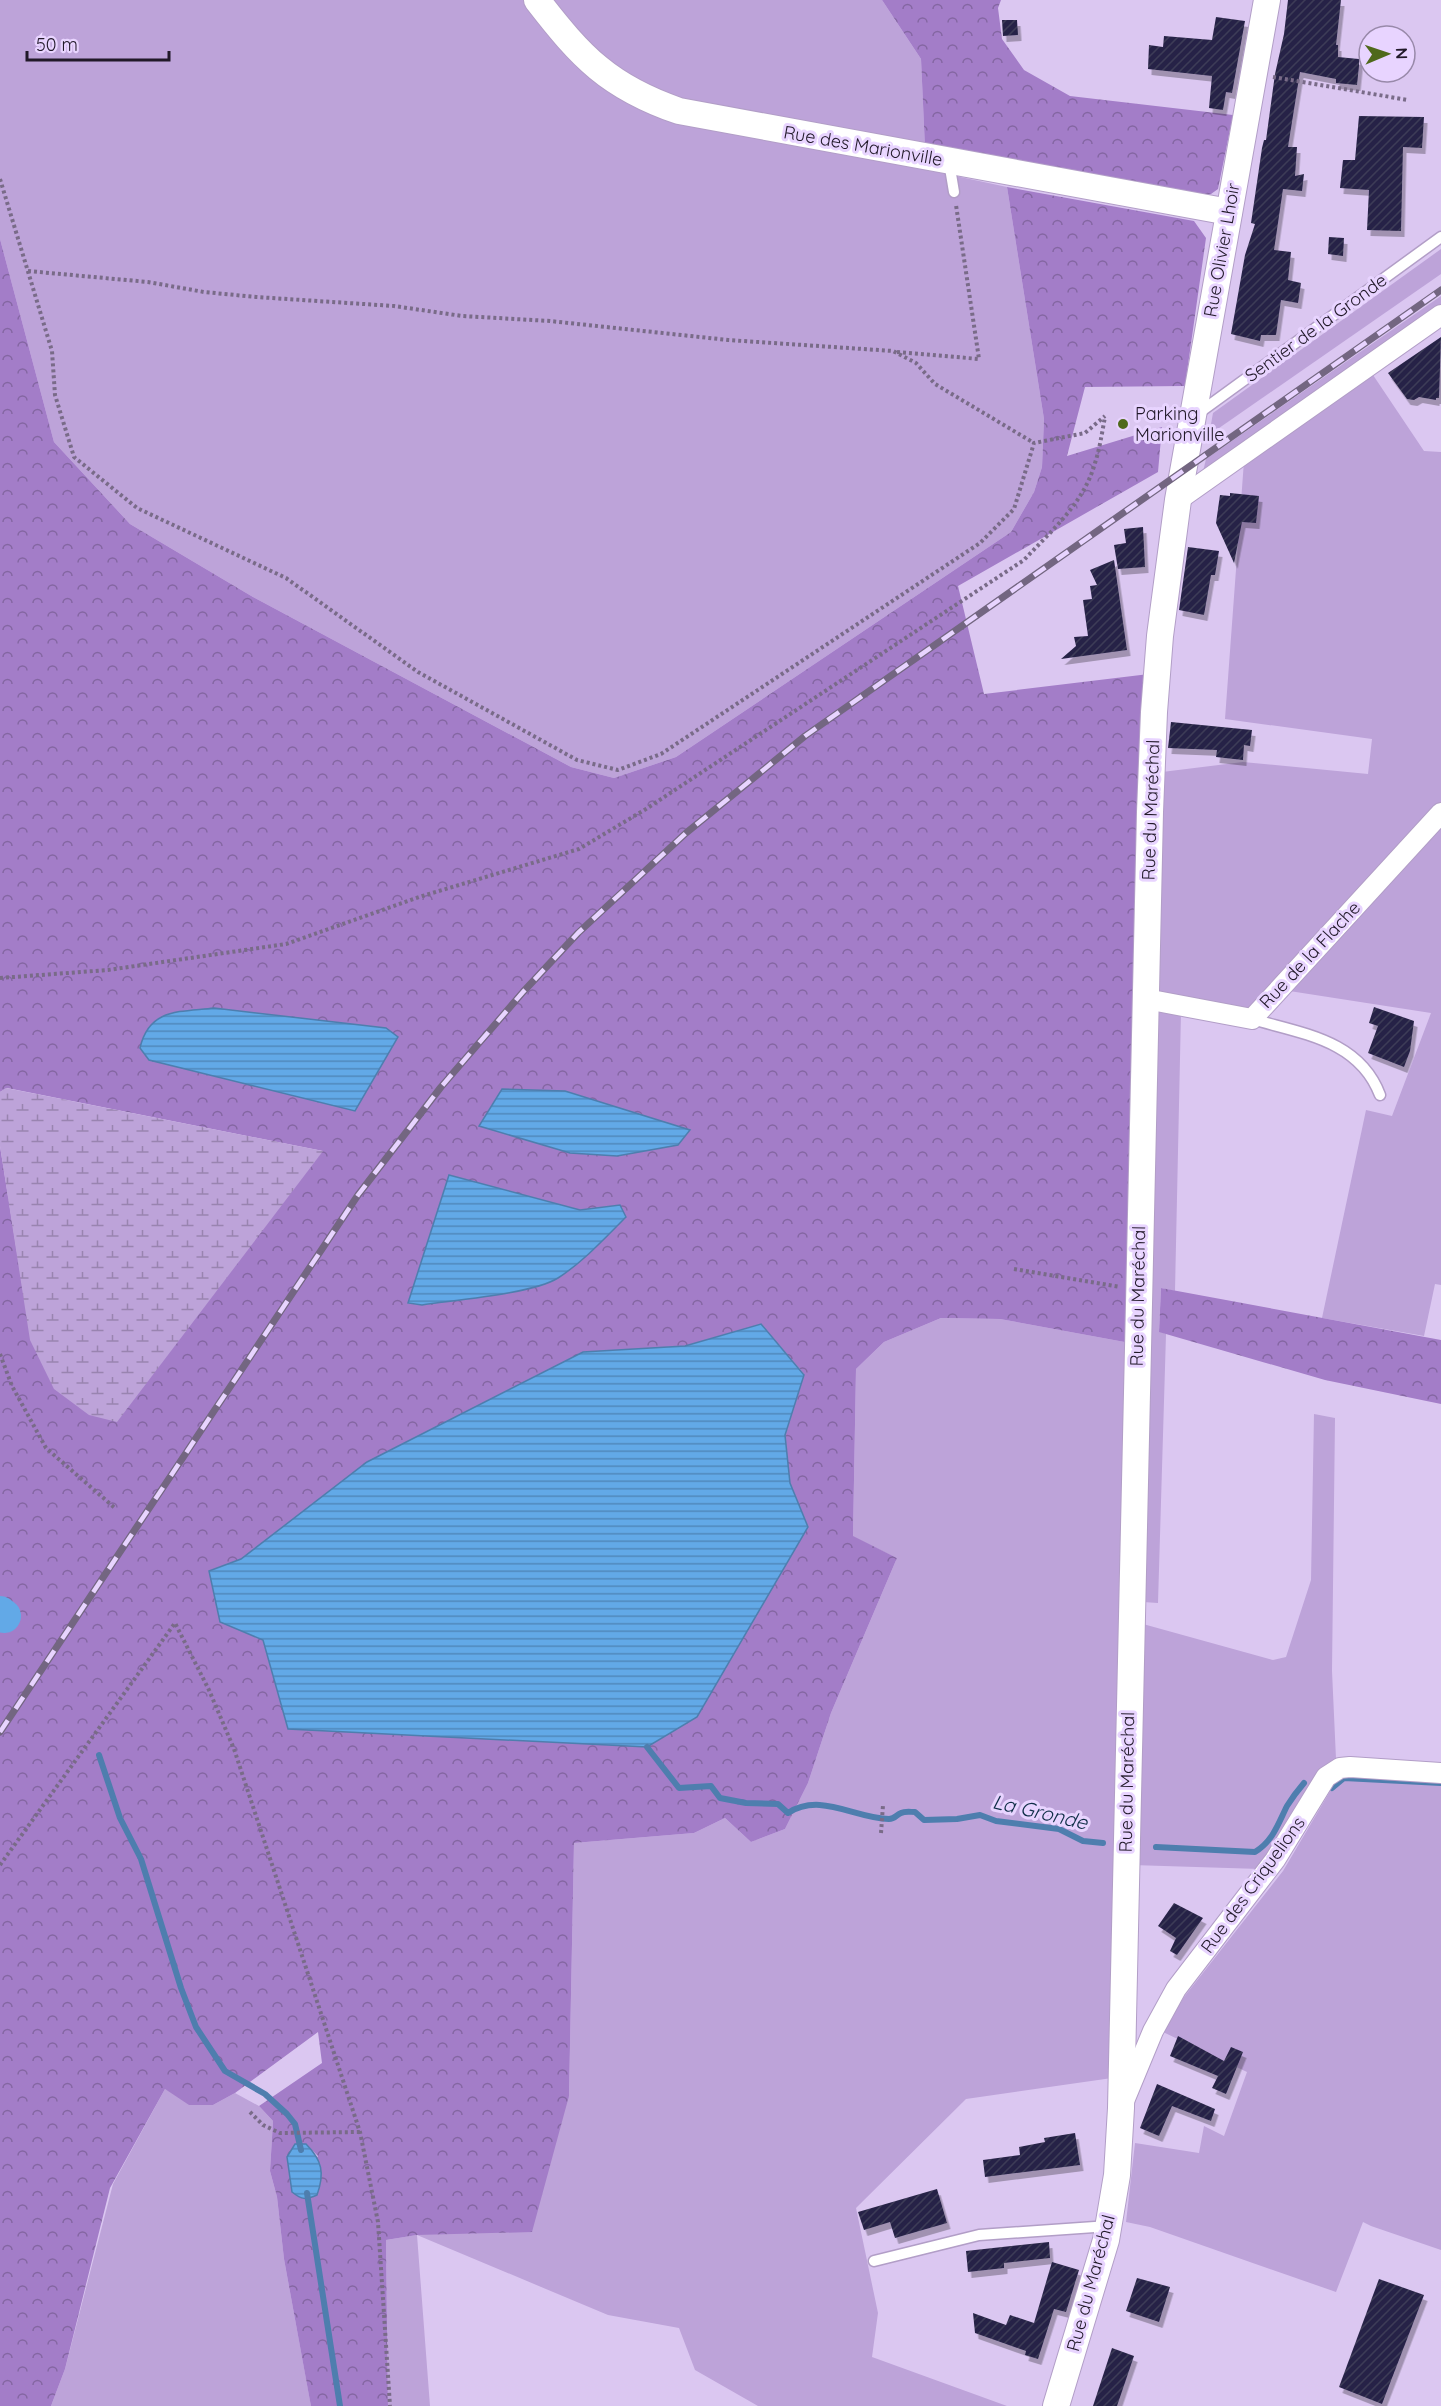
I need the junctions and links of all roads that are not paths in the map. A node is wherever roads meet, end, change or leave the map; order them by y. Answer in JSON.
{"nodes":[{"id":1,"x":537,"y":0,"type":"edge"},
{"id":2,"x":1267,"y":0,"type":"edge"},
{"id":3,"x":949,"y":162,"type":"junction"},
{"id":4,"x":954,"y":192,"type":"road end"},
{"id":5,"x":1229,"y":212,"type":"junction"},
{"id":6,"x":1441,"y":237,"type":"edge"},
{"id":7,"x":1441,"y":315,"type":"edge"},
{"id":8,"x":1192,"y":418,"type":"junction"},
{"id":9,"x":1178,"y":500,"type":"junction"},
{"id":10,"x":1441,"y":813,"type":"edge"},
{"id":11,"x":1146,"y":999,"type":"junction"},
{"id":12,"x":1252,"y":1018,"type":"junction"},
{"id":13,"x":1380,"y":1095,"type":"dead end"},
{"id":14,"x":1441,"y":1773,"type":"edge"},
{"id":15,"x":1121,"y":2108,"type":"junction"},
{"id":16,"x":1109,"y":2226,"type":"junction"},
{"id":17,"x":874,"y":2261,"type":"dead end"},
{"id":18,"x":1056,"y":2406,"type":"edge"}],
"edges":[{"from":1,"to":3,"type":"street","name":"Rue des Marionville"},
{"from":2,"to":5,"type":"street","name":"Rue Olivier Lhoir"},
{"from":3,"to":4,"type":"lane"},
{"from":3,"to":5,"type":"street","name":"Rue des Marionville"},
{"from":5,"to":8,"type":"street","name":"Rue Olivier Lhoir"},
{"from":6,"to":8,"type":"lane","name":"Sentier de la Gronde"},
{"from":7,"to":9,"type":"street"},
{"from":8,"to":9,"type":"street","name":"Rue Olivier Lhoir"},
{"from":9,"to":11,"type":"street","name":"Rue du Maréchal"},
{"from":10,"to":12,"type":"street","name":"Rue de la Flache"},
{"from":11,"to":12,"type":"street","name":"Rue de la Flache"},
{"from":11,"to":15,"type":"street","name":"Rue du Maréchal"},
{"from":12,"to":13,"type":"lane"},
{"from":14,"to":15,"type":"street","name":"Rue des Criquelions"},
{"from":15,"to":16,"type":"street","name":"Rue du Maréchal"},
{"from":16,"to":17,"type":"lane"},
{"from":16,"to":18,"type":"street","name":"Rue du Maréchal"}]}
